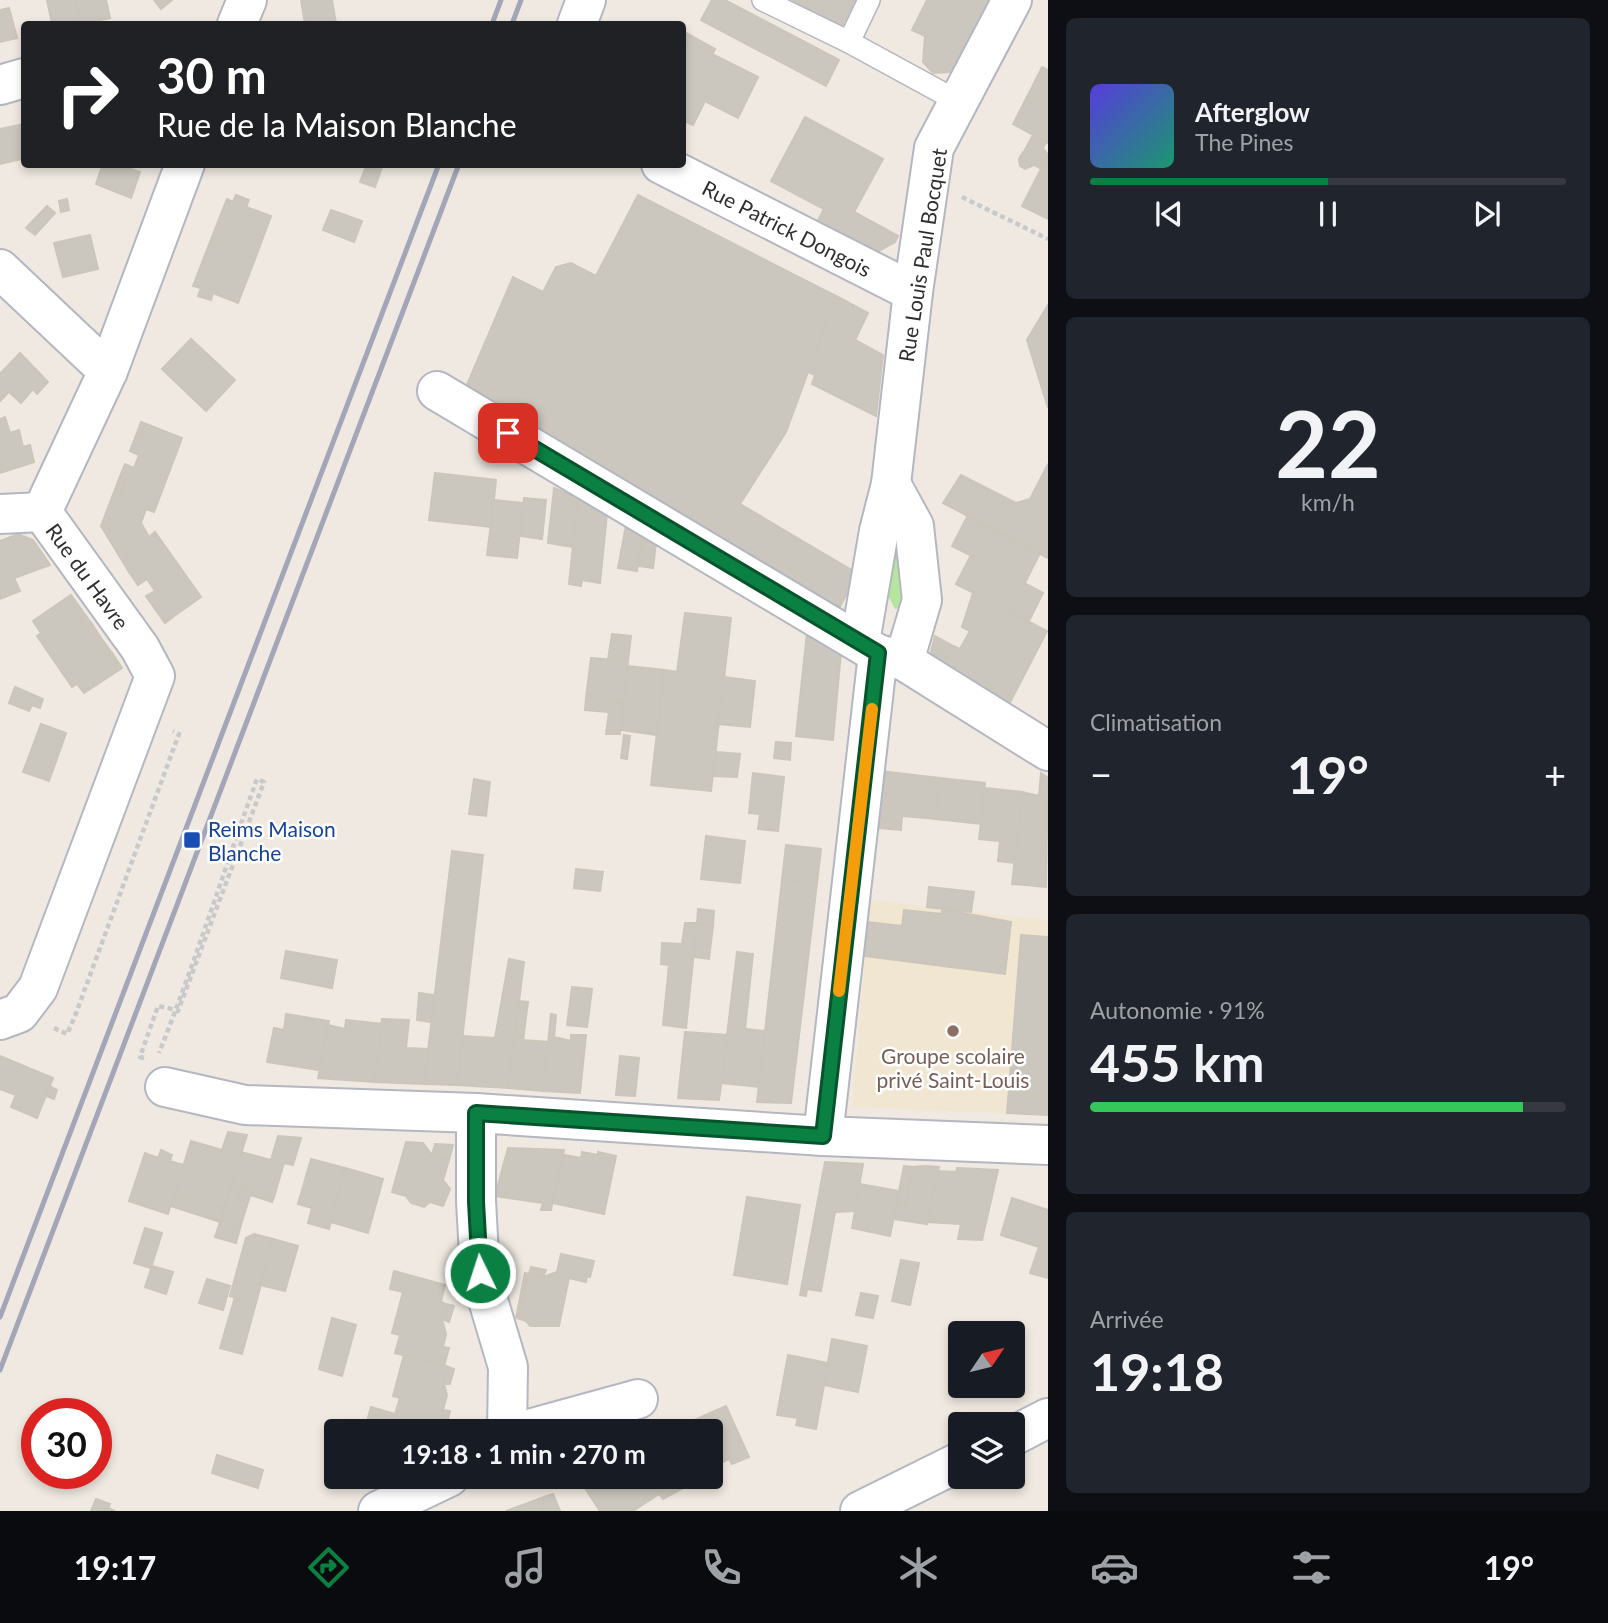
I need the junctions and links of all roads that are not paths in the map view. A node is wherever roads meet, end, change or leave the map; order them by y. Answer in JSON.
{"nodes":[{"id":1,"x":247,"y":0,"type":"edge"},
{"id":2,"x":586,"y":0,"type":"edge"},
{"id":3,"x":763,"y":0,"type":"edge"},
{"id":4,"x":869,"y":0,"type":"edge"},
{"id":5,"x":1013,"y":0,"type":"edge"},
{"id":6,"x":238,"y":21,"type":"edge"},
{"id":7,"x":578,"y":21,"type":"edge"},
{"id":8,"x":849,"y":42,"type":"junction"},
{"id":9,"x":21,"y":79,"type":"edge"},
{"id":10,"x":0,"y":85,"type":"edge"},
{"id":11,"x":959,"y":102,"type":"junction"},
{"id":12,"x":184,"y":168,"type":"edge"},
{"id":13,"x":669,"y":168,"type":"edge"},
{"id":14,"x":0,"y":269,"type":"edge"},
{"id":15,"x":913,"y":292,"type":"junction"},
{"id":16,"x":108,"y":371,"type":"junction"},
{"id":17,"x":437,"y":391,"type":"dead end"},
{"id":18,"x":891,"y":484,"type":"junction"},
{"id":19,"x":42,"y":512,"type":"junction"},
{"id":20,"x":0,"y":514,"type":"edge"},
{"id":21,"x":881,"y":652,"type":"junction"},
{"id":22,"x":1048,"y":751,"type":"edge"},
{"id":23,"x":0,"y":1020,"type":"edge"},
{"id":24,"x":165,"y":1087,"type":"dead end"},
{"id":25,"x":476,"y":1113,"type":"junction"},
{"id":26,"x":823,"y":1136,"type":"junction"},
{"id":27,"x":1048,"y":1145,"type":"edge"},
{"id":28,"x":638,"y":1399,"type":"dead end"},
{"id":29,"x":1048,"y":1418,"type":"edge"},
{"id":30,"x":507,"y":1419,"type":"edge"},
{"id":31,"x":565,"y":1419,"type":"edge"},
{"id":32,"x":1025,"y":1430,"type":"edge"},
{"id":33,"x":948,"y":1468,"type":"edge"},
{"id":34,"x":424,"y":1489,"type":"edge"},
{"id":35,"x":881,"y":1506,"type":"edge"},
{"id":36,"x":378,"y":1511,"type":"edge"}],
"edges":[{"from":1,"to":6,"type":"street"},
{"from":2,"to":7,"type":"street"},
{"from":3,"to":8,"type":"lane"},
{"from":4,"to":8,"type":"lane"},
{"from":5,"to":11,"type":"street","name":"Rue Louis Paul Bocquet"},
{"from":8,"to":11,"type":"lane"},
{"from":9,"to":10,"type":"street"},
{"from":11,"to":15,"type":"street","name":"Rue Louis Paul Bocquet"},
{"from":12,"to":16,"type":"street","name":"Rue du Havre"},
{"from":13,"to":15,"type":"street","name":"Rue Patrick Dongois"},
{"from":14,"to":16,"type":"street"},
{"from":15,"to":18,"type":"street","name":"Rue Louis Paul Bocquet"},
{"from":16,"to":19,"type":"street","name":"Rue du Havre"},
{"from":17,"to":21,"type":"street"},
{"from":18,"to":21,"type":"street","name":"Rue Louis Paul Bocquet"},
{"from":18,"to":21,"type":"street"},
{"from":19,"to":20,"type":"street"},
{"from":19,"to":23,"type":"street","name":"Rue du Havre"},
{"from":21,"to":22,"type":"street"},
{"from":21,"to":26,"type":"street"},
{"from":24,"to":25,"type":"street"},
{"from":25,"to":26,"type":"street"},
{"from":25,"to":30,"type":"street"},
{"from":26,"to":27,"type":"street"},
{"from":28,"to":31,"type":"street"},
{"from":29,"to":32,"type":"street"},
{"from":33,"to":35,"type":"street"},
{"from":34,"to":36,"type":"street"}]}
